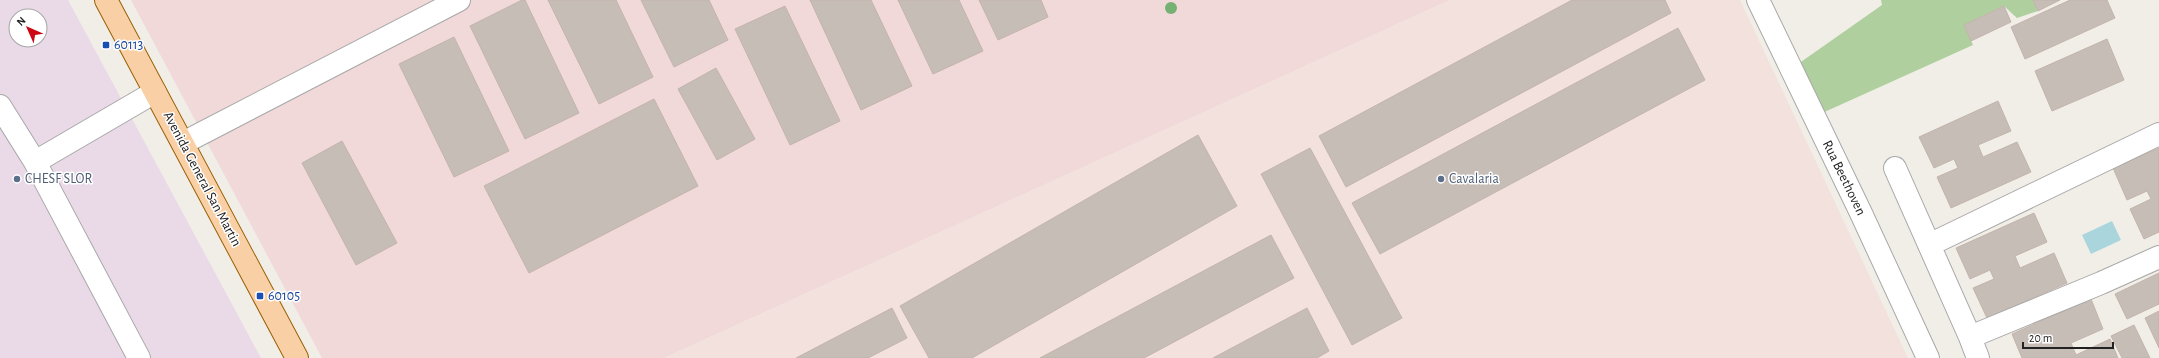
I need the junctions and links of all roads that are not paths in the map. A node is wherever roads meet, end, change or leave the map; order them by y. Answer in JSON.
{"nodes":[{"id":1,"x":106,"y":0,"type":"edge"},
{"id":2,"x":459,"y":0,"type":"edge"},
{"id":3,"x":1758,"y":0,"type":"edge"},
{"id":4,"x":156,"y":92,"type":"junction"},
{"id":5,"x":0,"y":106,"type":"edge"},
{"id":6,"x":2159,"y":134,"type":"edge"},
{"id":7,"x":183,"y":143,"type":"junction"},
{"id":8,"x":35,"y":162,"type":"junction"},
{"id":9,"x":1895,"y":168,"type":"dead end"},
{"id":10,"x":1929,"y":245,"type":"junction"},
{"id":11,"x":2159,"y":257,"type":"edge"},
{"id":12,"x":1970,"y":337,"type":"junction"},
{"id":13,"x":139,"y":358,"type":"edge"},
{"id":14,"x":297,"y":358,"type":"edge"},
{"id":15,"x":1928,"y":358,"type":"edge"},
{"id":16,"x":1978,"y":358,"type":"edge"}],
"edges":[{"from":1,"to":4,"type":"main road","name":"Avenida General San Martin"},
{"from":2,"to":7,"type":"street"},
{"from":3,"to":15,"type":"street","name":"Rua Beethoven"},
{"from":4,"to":7,"type":"main road","name":"Avenida General San Martin"},
{"from":4,"to":8,"type":"street"},
{"from":5,"to":8,"type":"street"},
{"from":6,"to":10,"type":"street"},
{"from":7,"to":14,"type":"main road","name":"Avenida General San Martin"},
{"from":8,"to":13,"type":"street"},
{"from":9,"to":10,"type":"street"},
{"from":10,"to":12,"type":"street"},
{"from":11,"to":12,"type":"street"},
{"from":12,"to":16,"type":"street"}]}
